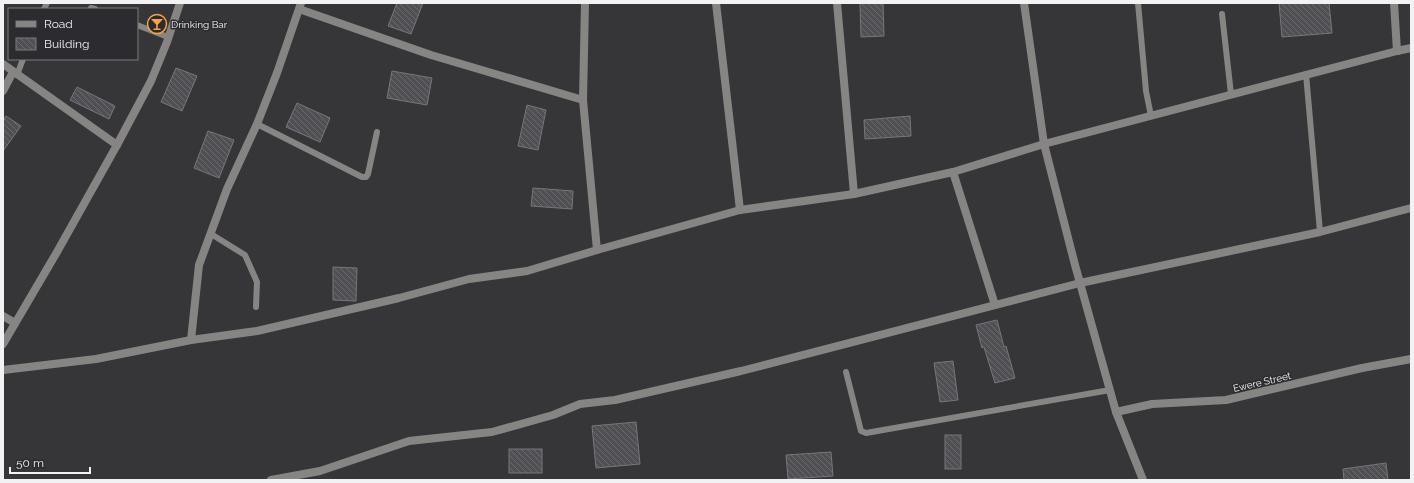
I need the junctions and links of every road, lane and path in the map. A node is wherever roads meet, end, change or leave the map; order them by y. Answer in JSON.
{"nodes":[{"id":1,"x":180,"y":3,"type":"edge"},
{"id":2,"x":585,"y":3,"type":"edge"},
{"id":3,"x":716,"y":3,"type":"edge"},
{"id":4,"x":837,"y":3,"type":"edge"},
{"id":5,"x":1024,"y":3,"type":"edge"},
{"id":6,"x":1138,"y":3,"type":"edge"},
{"id":7,"x":1394,"y":3,"type":"edge"},
{"id":8,"x":300,"y":6,"type":"edge"},
{"id":9,"x":1222,"y":14,"type":"dead end"},
{"id":10,"x":138,"y":25,"type":"edge"},
{"id":11,"x":168,"y":37,"type":"junction"},
{"id":12,"x":1411,"y":49,"type":"edge"},
{"id":13,"x":1397,"y":51,"type":"junction"},
{"id":14,"x":22,"y":60,"type":"edge"},
{"id":15,"x":3,"y":64,"type":"edge"},
{"id":16,"x":15,"y":73,"type":"junction"},
{"id":17,"x":1306,"y":74,"type":"junction"},
{"id":18,"x":3,"y":91,"type":"edge"},
{"id":19,"x":1231,"y":94,"type":"junction"},
{"id":20,"x":583,"y":100,"type":"junction"},
{"id":21,"x":1151,"y":116,"type":"junction"},
{"id":22,"x":257,"y":124,"type":"junction"},
{"id":23,"x":377,"y":132,"type":"dead end"},
{"id":24,"x":1044,"y":144,"type":"junction"},
{"id":25,"x":117,"y":145,"type":"junction"},
{"id":26,"x":953,"y":172,"type":"junction"},
{"id":27,"x":854,"y":194,"type":"junction"},
{"id":28,"x":1411,"y":208,"type":"edge"},
{"id":29,"x":740,"y":210,"type":"junction"},
{"id":30,"x":1320,"y":232,"type":"junction"},
{"id":31,"x":210,"y":234,"type":"junction"},
{"id":32,"x":597,"y":250,"type":"junction"},
{"id":33,"x":1080,"y":283,"type":"junction"},
{"id":34,"x":995,"y":305,"type":"junction"},
{"id":35,"x":256,"y":307,"type":"dead end"},
{"id":36,"x":3,"y":316,"type":"edge"},
{"id":37,"x":15,"y":323,"type":"junction"},
{"id":38,"x":192,"y":340,"type":"junction"},
{"id":39,"x":3,"y":344,"type":"edge"},
{"id":40,"x":1411,"y":359,"type":"edge"},
{"id":41,"x":3,"y":370,"type":"edge"},
{"id":42,"x":846,"y":372,"type":"dead end"},
{"id":43,"x":1110,"y":390,"type":"junction"},
{"id":44,"x":1116,"y":412,"type":"junction"},
{"id":45,"x":271,"y":480,"type":"edge"},
{"id":46,"x":1143,"y":480,"type":"edge"}],
"edges":[{"from":1,"to":11,"type":"street"},
{"from":2,"to":20,"type":"street"},
{"from":3,"to":29,"type":"street"},
{"from":4,"to":27,"type":"street"},
{"from":5,"to":24,"type":"street"},
{"from":6,"to":21,"type":"lane"},
{"from":7,"to":13,"type":"street"},
{"from":8,"to":20,"type":"street"},
{"from":8,"to":22,"type":"street"},
{"from":9,"to":19,"type":"lane"},
{"from":10,"to":11,"type":"lane"},
{"from":11,"to":25,"type":"street"},
{"from":12,"to":13,"type":"street"},
{"from":13,"to":17,"type":"street"},
{"from":14,"to":16,"type":"lane"},
{"from":15,"to":16,"type":"street"},
{"from":16,"to":18,"type":"street"},
{"from":16,"to":25,"type":"street"},
{"from":17,"to":19,"type":"street"},
{"from":17,"to":30,"type":"lane"},
{"from":19,"to":21,"type":"street"},
{"from":20,"to":32,"type":"street"},
{"from":21,"to":24,"type":"street"},
{"from":22,"to":23,"type":"lane"},
{"from":22,"to":31,"type":"street"},
{"from":24,"to":26,"type":"street"},
{"from":24,"to":33,"type":"street"},
{"from":25,"to":37,"type":"street"},
{"from":26,"to":27,"type":"street"},
{"from":26,"to":34,"type":"street"},
{"from":27,"to":29,"type":"street"},
{"from":28,"to":30,"type":"street"},
{"from":29,"to":32,"type":"street"},
{"from":30,"to":33,"type":"street"},
{"from":31,"to":35,"type":"lane"},
{"from":31,"to":38,"type":"street"},
{"from":32,"to":38,"type":"street"},
{"from":33,"to":34,"type":"street"},
{"from":33,"to":43,"type":"street"},
{"from":34,"to":45,"type":"street"},
{"from":36,"to":37,"type":"street"},
{"from":37,"to":39,"type":"street"},
{"from":38,"to":41,"type":"street"},
{"from":40,"to":44,"type":"street","name":"Ewere Street"},
{"from":42,"to":43,"type":"lane"},
{"from":43,"to":44,"type":"street"},
{"from":44,"to":46,"type":"street"}]}
